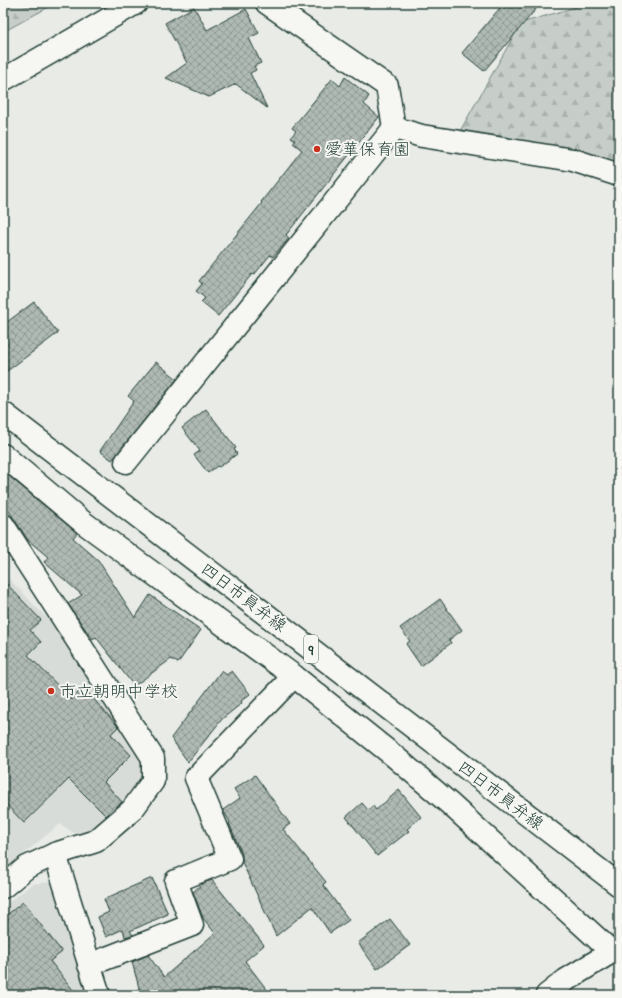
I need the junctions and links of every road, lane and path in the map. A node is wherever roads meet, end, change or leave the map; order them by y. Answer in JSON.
{"nodes":[{"id":1,"x":136,"y":3,"type":"edge"},
{"id":2,"x":267,"y":3,"type":"edge"},
{"id":3,"x":3,"y":80,"type":"edge"},
{"id":4,"x":394,"y":128,"type":"junction"},
{"id":5,"x":619,"y":175,"type":"edge"},
{"id":6,"x":3,"y":412,"type":"edge"},
{"id":7,"x":3,"y":455,"type":"edge"},
{"id":8,"x":126,"y":462,"type":"dead end"},
{"id":9,"x":3,"y":525,"type":"edge"},
{"id":10,"x":294,"y":676,"type":"junction"},
{"id":11,"x":55,"y":854,"type":"junction"},
{"id":12,"x":619,"y":885,"type":"edge"},
{"id":13,"x":3,"y":887,"type":"edge"},
{"id":14,"x":615,"y":950,"type":"edge"},
{"id":15,"x":89,"y":965,"type":"junction"},
{"id":16,"x":99,"y":995,"type":"edge"},
{"id":17,"x":547,"y":995,"type":"edge"}],
"edges":[{"from":1,"to":3,"type":"street"},
{"from":2,"to":4,"type":"street"},
{"from":4,"to":5,"type":"street"},
{"from":4,"to":8,"type":"street"},
{"from":6,"to":12,"type":"street","name":"四日市員弁線","number":"9"},
{"from":7,"to":10,"type":"street"},
{"from":9,"to":11,"type":"street"},
{"from":10,"to":14,"type":"street"},
{"from":10,"to":15,"type":"street"},
{"from":11,"to":13,"type":"street"},
{"from":11,"to":15,"type":"street"},
{"from":14,"to":17,"type":"street"},
{"from":15,"to":16,"type":"street"}]}
